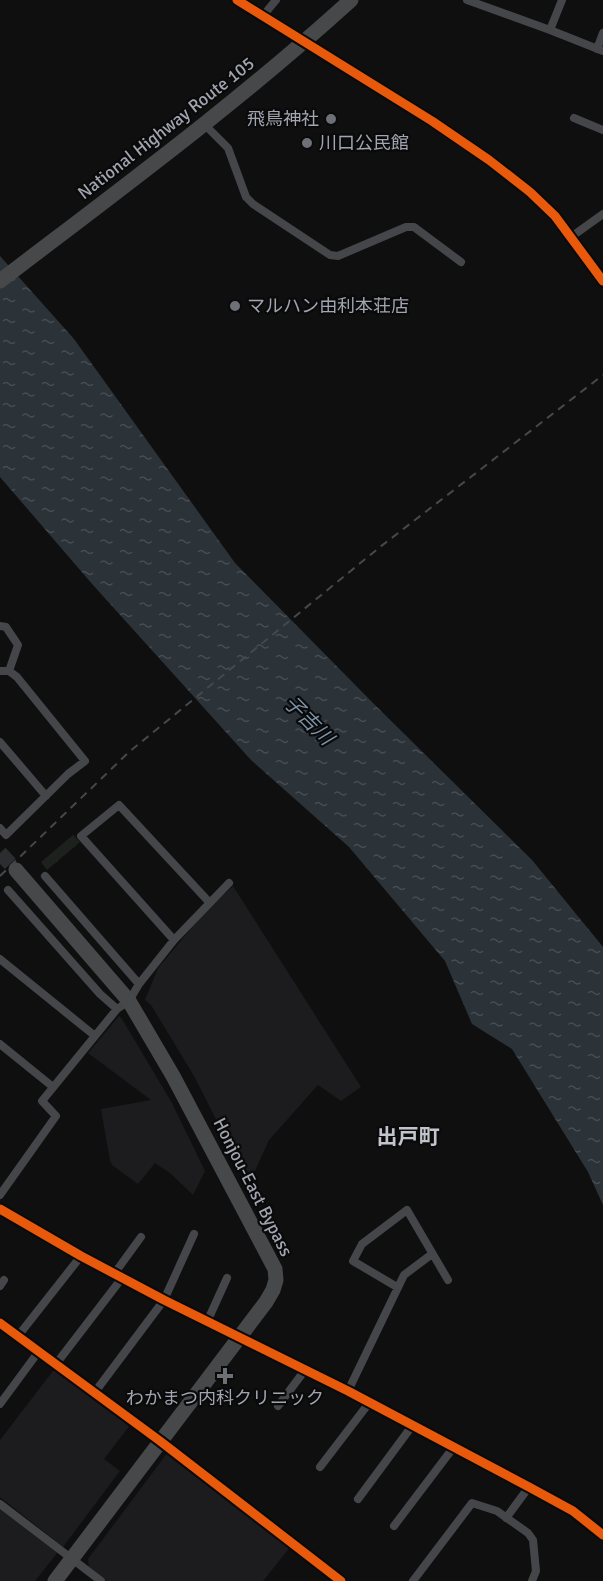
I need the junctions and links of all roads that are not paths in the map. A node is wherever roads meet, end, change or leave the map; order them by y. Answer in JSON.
{"nodes":[{"id":1,"x":237,"y":0,"type":"edge"},
{"id":2,"x":276,"y":0,"type":"edge"},
{"id":3,"x":351,"y":0,"type":"edge"},
{"id":4,"x":467,"y":0,"type":"edge"},
{"id":5,"x":562,"y":0,"type":"edge"},
{"id":6,"x":262,"y":17,"type":"junction"},
{"id":7,"x":550,"y":30,"type":"junction"},
{"id":8,"x":603,"y":33,"type":"edge"},
{"id":9,"x":304,"y":42,"type":"junction"},
{"id":10,"x":600,"y":50,"type":"edge"},
{"id":11,"x":574,"y":118,"type":"dead end"},
{"id":12,"x":204,"y":124,"type":"junction"},
{"id":13,"x":603,"y":130,"type":"edge"},
{"id":14,"x":603,"y":214,"type":"edge"},
{"id":15,"x":571,"y":237,"type":"junction"},
{"id":16,"x":461,"y":262,"type":"dead end"},
{"id":17,"x":601,"y":276,"type":"edge"},
{"id":18,"x":0,"y":281,"type":"edge"},
{"id":19,"x":0,"y":626,"type":"edge"},
{"id":20,"x":5,"y":671,"type":"edge"},
{"id":21,"x":0,"y":742,"type":"edge"},
{"id":22,"x":46,"y":796,"type":"junction"},
{"id":23,"x":0,"y":828,"type":"edge"},
{"id":24,"x":16,"y":870,"type":"tunnel mouth"},
{"id":25,"x":45,"y":876,"type":"dead end"},
{"id":26,"x":229,"y":883,"type":"dead end"},
{"id":27,"x":8,"y":890,"type":"dead end"},
{"id":28,"x":209,"y":902,"type":"junction"},
{"id":29,"x":174,"y":940,"type":"junction"},
{"id":30,"x":0,"y":959,"type":"edge"},
{"id":31,"x":139,"y":984,"type":"junction"},
{"id":32,"x":123,"y":1005,"type":"junction"},
{"id":33,"x":95,"y":1036,"type":"junction"},
{"id":34,"x":0,"y":1044,"type":"edge"},
{"id":35,"x":53,"y":1087,"type":"junction"},
{"id":36,"x":0,"y":1195,"type":"edge"},
{"id":37,"x":0,"y":1209,"type":"edge"},
{"id":38,"x":194,"y":1234,"type":"dead end"},
{"id":39,"x":141,"y":1237,"type":"dead end"},
{"id":40,"x":432,"y":1254,"type":"junction"},
{"id":41,"x":81,"y":1256,"type":"junction"},
{"id":42,"x":118,"y":1276,"type":"junction"},
{"id":43,"x":227,"y":1278,"type":"dead end"},
{"id":44,"x":448,"y":1280,"type":"dead end"},
{"id":45,"x":398,"y":1287,"type":"junction"},
{"id":46,"x":164,"y":1300,"type":"junction"},
{"id":47,"x":207,"y":1322,"type":"junction"},
{"id":48,"x":0,"y":1324,"type":"edge"},
{"id":49,"x":18,"y":1336,"type":"junction"},
{"id":50,"x":240,"y":1338,"type":"junction"},
{"id":51,"x":39,"y":1351,"type":"junction"},
{"id":52,"x":57,"y":1364,"type":"junction"},
{"id":53,"x":305,"y":1370,"type":"junction"},
{"id":54,"x":348,"y":1391,"type":"junction"},
{"id":55,"x":95,"y":1392,"type":"junction"},
{"id":56,"x":369,"y":1403,"type":"junction"},
{"id":57,"x":0,"y":1404,"type":"edge"},
{"id":58,"x":278,"y":1406,"type":"dead end"},
{"id":59,"x":412,"y":1426,"type":"junction"},
{"id":60,"x":160,"y":1442,"type":"junction"},
{"id":61,"x":453,"y":1448,"type":"junction"},
{"id":62,"x":320,"y":1467,"type":"dead end"},
{"id":63,"x":529,"y":1487,"type":"junction"},
{"id":64,"x":358,"y":1499,"type":"dead end"},
{"id":65,"x":0,"y":1503,"type":"edge"},
{"id":66,"x":506,"y":1518,"type":"junction"},
{"id":67,"x":394,"y":1526,"type":"dead end"},
{"id":68,"x":603,"y":1535,"type":"edge"},
{"id":69,"x":72,"y":1559,"type":"junction"},
{"id":70,"x":55,"y":1581,"type":"edge"},
{"id":71,"x":101,"y":1581,"type":"edge"},
{"id":72,"x":341,"y":1581,"type":"edge"},
{"id":73,"x":413,"y":1581,"type":"edge"},
{"id":74,"x":532,"y":1581,"type":"edge"}],
"edges":[{"from":1,"to":6,"type":"street"},
{"from":2,"to":6,"type":"street"},
{"from":3,"to":9,"type":"highway","name":"National Highway Route 105"},
{"from":4,"to":7,"type":"street"},
{"from":5,"to":7,"type":"street"},
{"from":6,"to":9,"type":"street"},
{"from":7,"to":10,"type":"street"},
{"from":8,"to":10,"type":"street"},
{"from":9,"to":12,"type":"highway","name":"National Highway Route 105"},
{"from":9,"to":15,"type":"street"},
{"from":11,"to":13,"type":"street"},
{"from":12,"to":16,"type":"street"},
{"from":12,"to":18,"type":"highway","name":"National Highway Route 105"},
{"from":14,"to":15,"type":"street"},
{"from":15,"to":17,"type":"street"},
{"from":19,"to":20,"type":"street"},
{"from":20,"to":22,"type":"street"},
{"from":21,"to":22,"type":"street"},
{"from":22,"to":23,"type":"street"},
{"from":24,"to":32,"type":"highway","name":"Honjou-East Bypass"},
{"from":25,"to":31,"type":"street"},
{"from":26,"to":28,"type":"street"},
{"from":27,"to":32,"type":"street"},
{"from":28,"to":29,"type":"street"},
{"from":28,"to":29,"type":"street"},
{"from":29,"to":31,"type":"street"},
{"from":30,"to":33,"type":"street"},
{"from":31,"to":32,"type":"street"},
{"from":32,"to":33,"type":"street"},
{"from":32,"to":50,"type":"highway","name":"Honjou-East Bypass"},
{"from":33,"to":35,"type":"street"},
{"from":34,"to":35,"type":"street"},
{"from":35,"to":36,"type":"street"},
{"from":37,"to":41,"type":"street"},
{"from":38,"to":46,"type":"street"},
{"from":39,"to":42,"type":"street"},
{"from":40,"to":44,"type":"street"},
{"from":40,"to":45,"type":"street"},
{"from":40,"to":45,"type":"street"},
{"from":41,"to":42,"type":"street"},
{"from":41,"to":49,"type":"street"},
{"from":42,"to":46,"type":"street"},
{"from":42,"to":52,"type":"street"},
{"from":43,"to":47,"type":"street"},
{"from":45,"to":54,"type":"street"},
{"from":46,"to":47,"type":"street"},
{"from":46,"to":55,"type":"street"},
{"from":47,"to":50,"type":"street"},
{"from":48,"to":49,"type":"street"},
{"from":49,"to":51,"type":"street"},
{"from":50,"to":53,"type":"street"},
{"from":50,"to":60,"type":"highway","name":"Honjou-East Bypass"},
{"from":51,"to":52,"type":"street"},
{"from":51,"to":57,"type":"street"},
{"from":52,"to":55,"type":"street"},
{"from":53,"to":54,"type":"street"},
{"from":53,"to":58,"type":"street"},
{"from":54,"to":56,"type":"street"},
{"from":55,"to":60,"type":"street"},
{"from":56,"to":59,"type":"street"},
{"from":56,"to":62,"type":"street"},
{"from":59,"to":61,"type":"street"},
{"from":59,"to":64,"type":"street"},
{"from":60,"to":69,"type":"highway","name":"Honjou-East Bypass"},
{"from":60,"to":72,"type":"street"},
{"from":61,"to":63,"type":"street"},
{"from":61,"to":67,"type":"street"},
{"from":63,"to":66,"type":"street"},
{"from":63,"to":68,"type":"street"},
{"from":65,"to":69,"type":"street"},
{"from":66,"to":73,"type":"street"},
{"from":66,"to":74,"type":"street"},
{"from":69,"to":70,"type":"highway","name":"Honjou-East Bypass"},
{"from":69,"to":71,"type":"street"}]}
